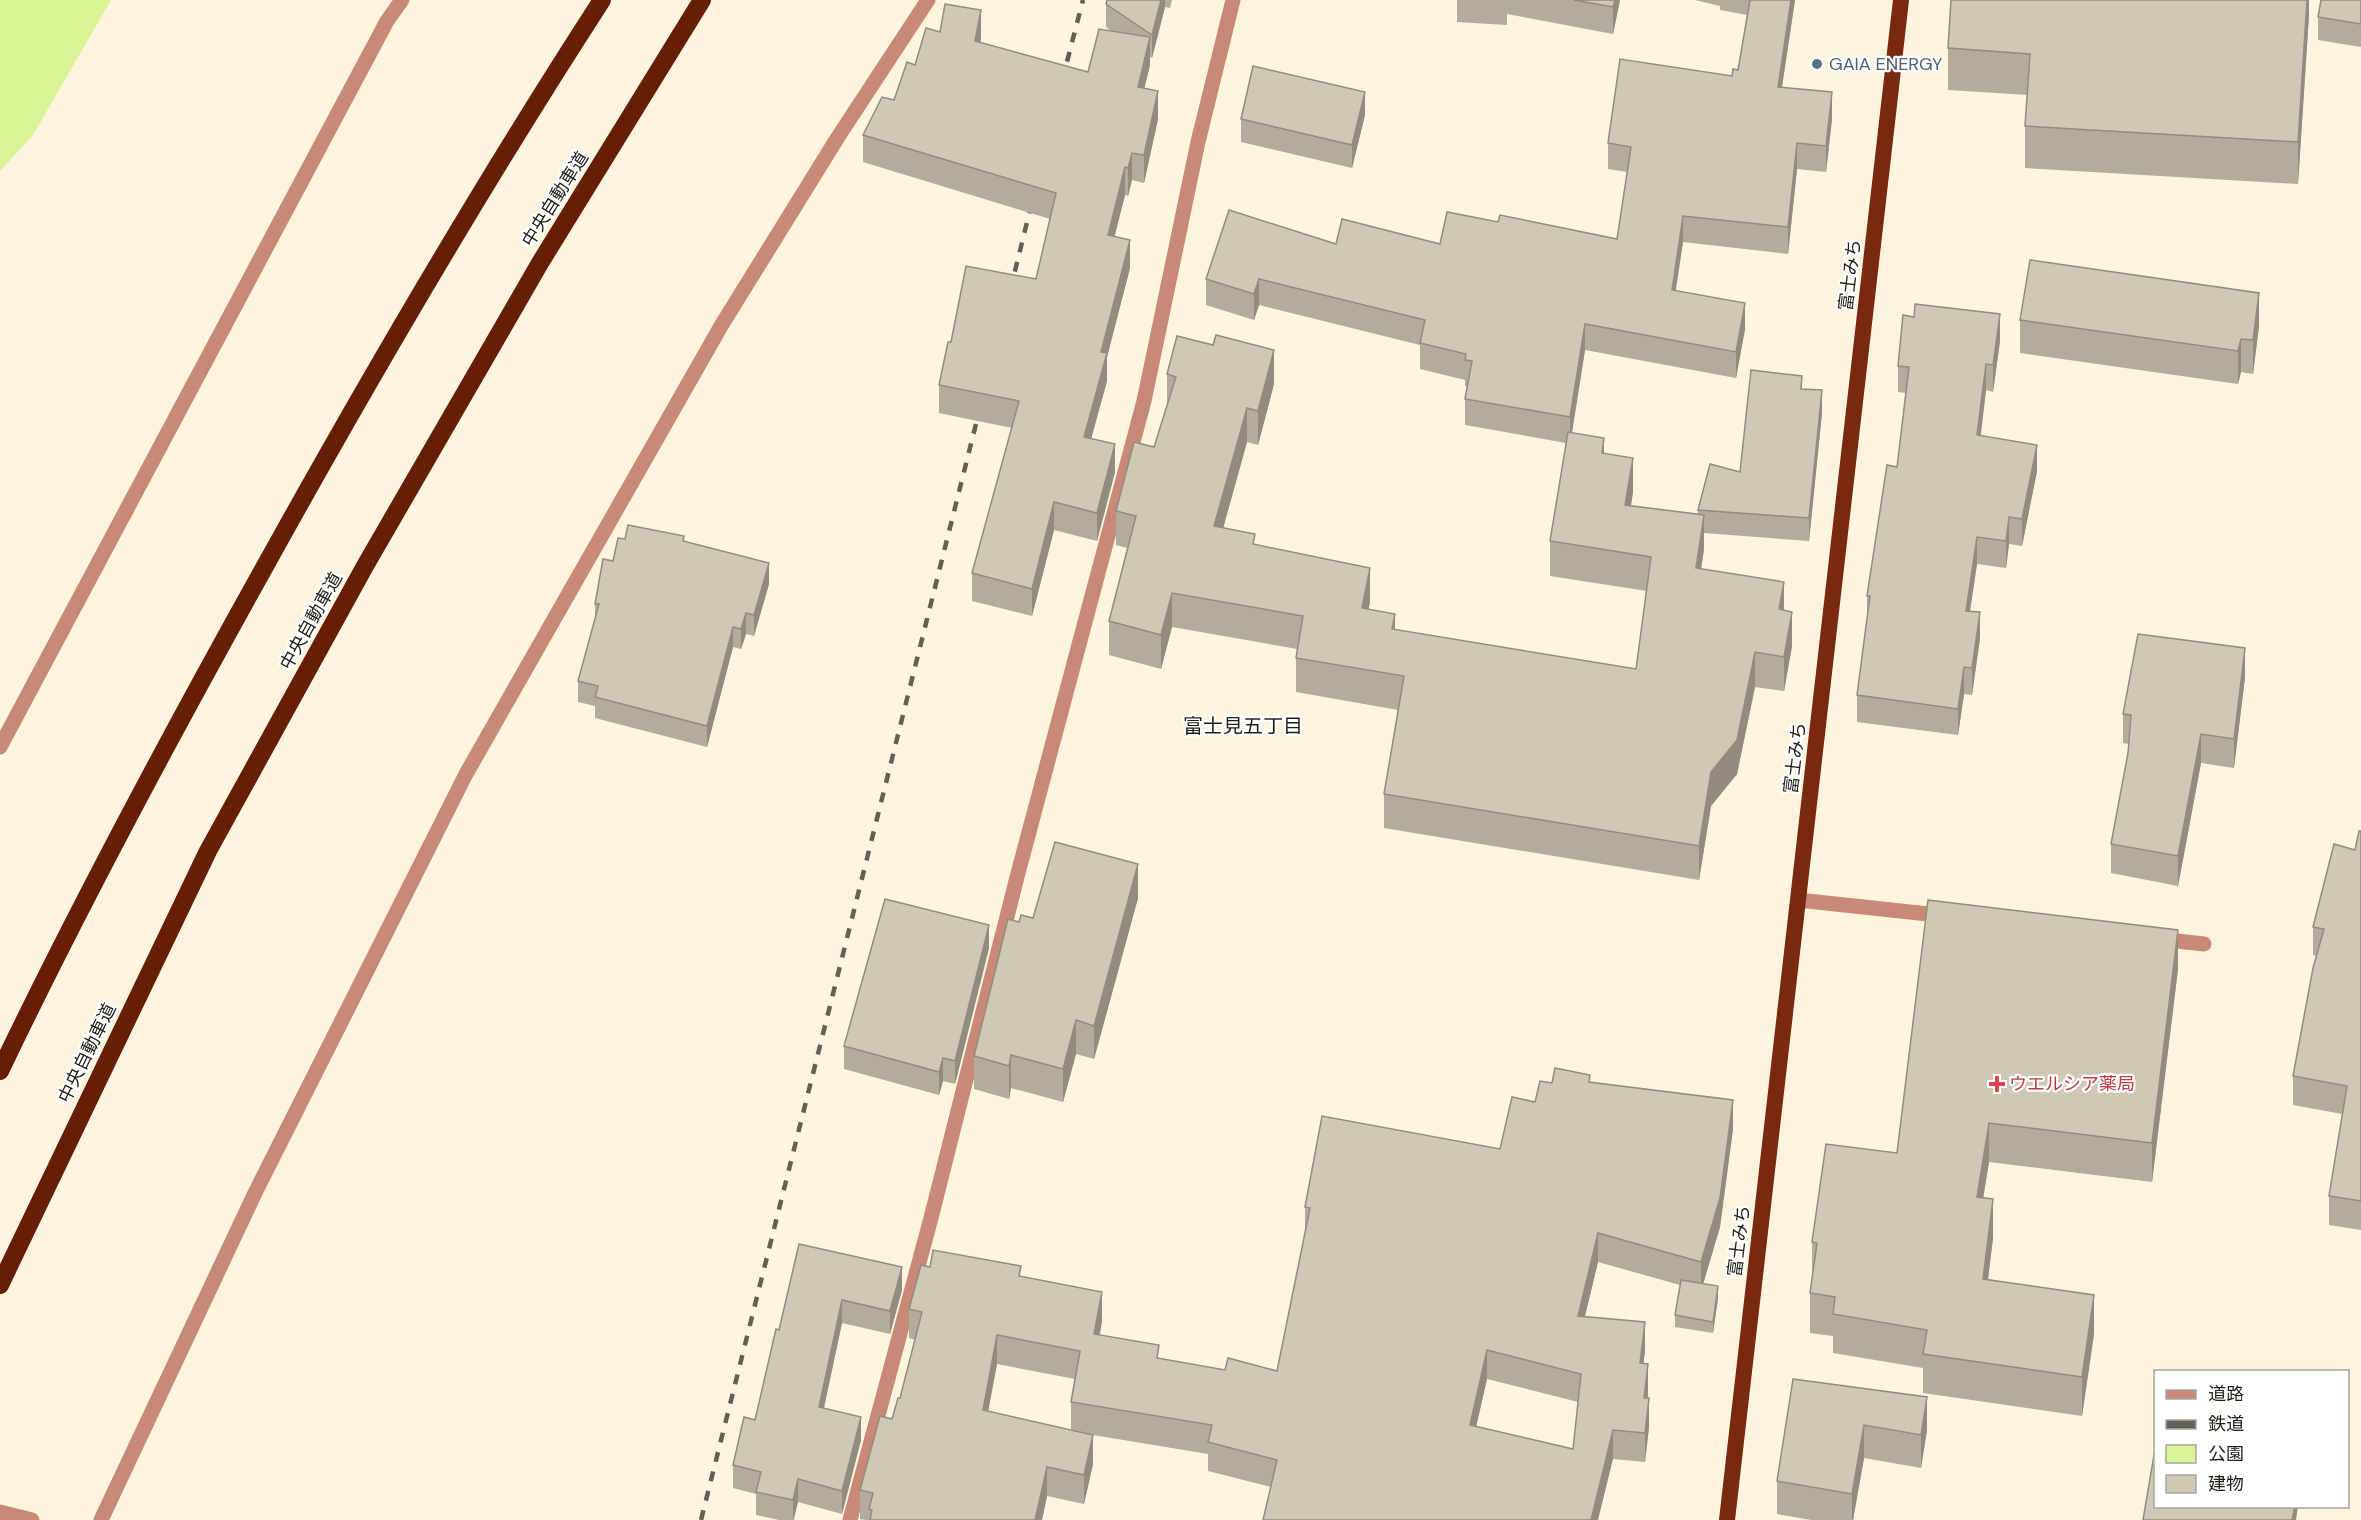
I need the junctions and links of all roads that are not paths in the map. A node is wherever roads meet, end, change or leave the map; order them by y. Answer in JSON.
{"nodes":[{"id":1,"x":402,"y":0,"type":"edge"},
{"id":2,"x":603,"y":0,"type":"edge"},
{"id":3,"x":702,"y":0,"type":"edge"},
{"id":4,"x":928,"y":0,"type":"edge"},
{"id":5,"x":1233,"y":0,"type":"edge"},
{"id":6,"x":1901,"y":0,"type":"edge"},
{"id":7,"x":0,"y":747,"type":"edge"},
{"id":8,"x":1798,"y":900,"type":"junction"},
{"id":9,"x":1960,"y":918,"type":"edge"},
{"id":10,"x":2146,"y":938,"type":"edge"},
{"id":11,"x":2204,"y":944,"type":"dead end"},
{"id":12,"x":0,"y":1071,"type":"edge"},
{"id":13,"x":0,"y":1285,"type":"edge"},
{"id":14,"x":0,"y":1512,"type":"edge"},
{"id":15,"x":32,"y":1520,"type":"edge"},
{"id":16,"x":101,"y":1520,"type":"edge"},
{"id":17,"x":850,"y":1520,"type":"edge"},
{"id":18,"x":1727,"y":1520,"type":"edge"}],
"edges":[{"from":1,"to":7,"type":"street"},
{"from":2,"to":12,"type":"highway"},
{"from":3,"to":13,"type":"highway","name":"中央自動車道"},
{"from":4,"to":16,"type":"street"},
{"from":5,"to":17,"type":"street"},
{"from":6,"to":8,"type":"highway","name":"富士みち"},
{"from":8,"to":9,"type":"street"},
{"from":8,"to":18,"type":"highway","name":"富士みち"},
{"from":10,"to":11,"type":"street"},
{"from":14,"to":15,"type":"street"}]}
